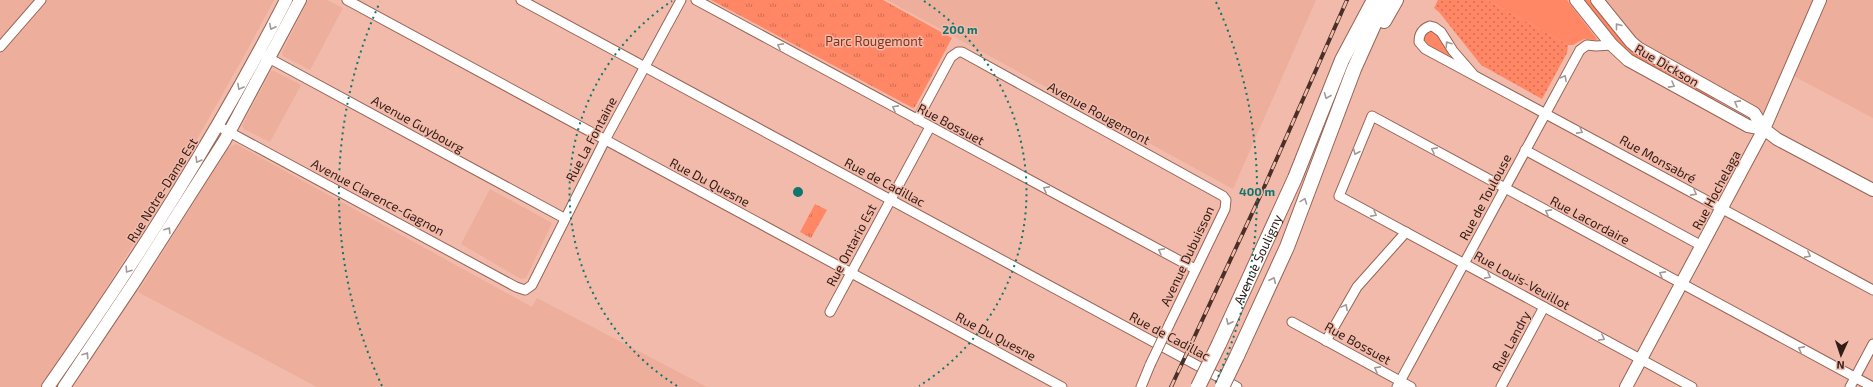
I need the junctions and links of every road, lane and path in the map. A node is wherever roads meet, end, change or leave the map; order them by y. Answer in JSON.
{"nodes":[{"id":1,"x":41,"y":0,"type":"edge"},
{"id":2,"x":286,"y":0,"type":"edge"},
{"id":3,"x":300,"y":0,"type":"edge"},
{"id":4,"x":347,"y":0,"type":"edge"},
{"id":5,"x":521,"y":0,"type":"edge"},
{"id":6,"x":681,"y":0,"type":"edge"},
{"id":7,"x":696,"y":0,"type":"edge"},
{"id":8,"x":1364,"y":0,"type":"edge"},
{"id":9,"x":1374,"y":0,"type":"edge"},
{"id":10,"x":1385,"y":0,"type":"edge"},
{"id":11,"x":1396,"y":0,"type":"edge"},
{"id":12,"x":1576,"y":0,"type":"edge"},
{"id":13,"x":1597,"y":0,"type":"edge"},
{"id":14,"x":1820,"y":0,"type":"edge"},
{"id":15,"x":1612,"y":45,"type":"junction"},
{"id":16,"x":0,"y":46,"type":"edge"},
{"id":17,"x":264,"y":56,"type":"junction"},
{"id":18,"x":1342,"y":60,"type":"junction"},
{"id":19,"x":645,"y":67,"type":"junction"},
{"id":20,"x":1354,"y":69,"type":"junction"},
{"id":21,"x":1473,"y":74,"type":"junction"},
{"id":22,"x":1545,"y":113,"type":"junction"},
{"id":23,"x":917,"y":120,"type":"junction"},
{"id":24,"x":218,"y":126,"type":"junction"},
{"id":25,"x":930,"y":127,"type":"junction"},
{"id":26,"x":1764,"y":129,"type":"junction"},
{"id":27,"x":230,"y":132,"type":"junction"},
{"id":28,"x":605,"y":140,"type":"junction"},
{"id":29,"x":1525,"y":150,"type":"junction"},
{"id":30,"x":1504,"y":188,"type":"junction"},
{"id":31,"x":1873,"y":190,"type":"edge"},
{"id":32,"x":1339,"y":196,"type":"joint"},
{"id":33,"x":890,"y":199,"type":"junction"},
{"id":34,"x":1226,"y":200,"type":"joint"},
{"id":35,"x":1722,"y":208,"type":"junction"},
{"id":36,"x":564,"y":218,"type":"junction"},
{"id":37,"x":1406,"y":232,"type":"junction"},
{"id":38,"x":1702,"y":246,"type":"junction"},
{"id":39,"x":1464,"y":263,"type":"junction"},
{"id":40,"x":1195,"y":269,"type":"junction"},
{"id":41,"x":851,"y":273,"type":"junction"},
{"id":42,"x":1681,"y":284,"type":"junction"},
{"id":43,"x":525,"y":290,"type":"joint"},
{"id":44,"x":1873,"y":290,"type":"edge"},
{"id":45,"x":1544,"y":307,"type":"junction"},
{"id":46,"x":830,"y":312,"type":"dead end"},
{"id":47,"x":1292,"y":322,"type":"dead end"},
{"id":48,"x":1326,"y":341,"type":"junction"},
{"id":49,"x":1873,"y":344,"type":"edge"},
{"id":50,"x":1641,"y":359,"type":"junction"},
{"id":51,"x":1855,"y":378,"type":"junction"},
{"id":52,"x":1399,"y":384,"type":"edge"},
{"id":53,"x":48,"y":387,"type":"edge"},
{"id":54,"x":64,"y":387,"type":"edge"},
{"id":55,"x":1062,"y":387,"type":"edge"},
{"id":56,"x":1140,"y":387,"type":"edge"},
{"id":57,"x":1198,"y":387,"type":"edge"},
{"id":58,"x":1222,"y":387,"type":"edge"},
{"id":59,"x":1237,"y":387,"type":"edge"},
{"id":60,"x":1411,"y":387,"type":"edge"},
{"id":61,"x":1501,"y":387,"type":"edge"},
{"id":62,"x":1626,"y":387,"type":"edge"},
{"id":63,"x":1692,"y":387,"type":"edge"},
{"id":64,"x":1850,"y":387,"type":"edge"},
{"id":65,"x":1873,"y":387,"type":"edge"}],
"edges":[{"from":1,"to":16,"type":"street"},
{"from":2,"to":17,"type":"main road","name":"Rue Notre-Dame Est","one_way":true},
{"from":3,"to":17,"type":"main road","name":"Rue Notre-Dame Est"},
{"from":4,"to":28,"type":"street","name":"Rue Du Quesne"},
{"from":5,"to":19,"type":"street","name":"Rue de Cadillac"},
{"from":6,"to":19,"type":"street","name":"Rue La Fontaine"},
{"from":23,"to":7,"type":"street","name":"Rue Bossuet","one_way":true},
{"from":8,"to":18,"type":"highway"},
{"from":9,"to":18,"type":"highway","name":"Avenue Souligny"},
{"from":10,"to":20,"type":"highway","name":"Avenue Souligny"},
{"from":11,"to":20,"type":"highway"},
{"from":12,"to":15,"type":"main road","name":"Rue Dickson"},
{"from":26,"to":13,"type":"main road","name":"Rue Dickson","one_way":true},
{"from":14,"to":26,"type":"main road","name":"Rue Hochelaga"},
{"from":22,"to":15,"type":"street","name":"Rue de Toulouse","one_way":true},
{"from":15,"to":26,"type":"main road","name":"Rue Dickson","one_way":true},
{"from":17,"to":24,"type":"main road","name":"Rue Notre-Dame Est","one_way":true},
{"from":17,"to":27,"type":"main road","name":"Rue Notre-Dame Est"},
{"from":17,"to":36,"type":"street","name":"Avenue Guybourg"},
{"from":18,"to":57,"type":"highway","name":"Avenue Souligny","one_way":true,"bridge":true},
{"from":19,"to":28,"type":"street","name":"Rue La Fontaine"},
{"from":19,"to":33,"type":"street","name":"Rue de Cadillac"},
{"from":58,"to":20,"type":"highway","name":"Avenue Souligny","one_way":true,"bridge":true},
{"from":21,"to":21,"type":"street","name":"Rue Monsabré","one_way":true},
{"from":21,"to":22,"type":"street","name":"Rue Monsabré"},
{"from":22,"to":29,"type":"street","name":"Rue de Toulouse"},
{"from":22,"to":35,"type":"street","name":"Rue Monsabré","one_way":true},
{"from":23,"to":25,"type":"street","name":"Rue Bossuet"},
{"from":23,"to":34,"type":"street","name":"Avenue Rougemont"},
{"from":24,"to":27,"type":"street","name":"Avenue Clarence-Gagnon"},
{"from":24,"to":53,"type":"main road","name":"Rue Notre-Dame Est","one_way":true},
{"from":25,"to":33,"type":"street","name":"Rue Ontario Est"},
{"from":40,"to":25,"type":"street","name":"Rue Bossuet","one_way":true},
{"from":26,"to":31,"type":"main road","name":"Rue Dickson"},
{"from":26,"to":35,"type":"main road","name":"Rue Hochelaga"},
{"from":27,"to":43,"type":"street","name":"Avenue Clarence-Gagnon"},
{"from":54,"to":27,"type":"main road","name":"Rue Notre-Dame Est","one_way":true},
{"from":28,"to":36,"type":"street","name":"Rue La Fontaine"},
{"from":28,"to":41,"type":"street","name":"Rue Du Quesne"},
{"from":29,"to":30,"type":"street","name":"Rue de Toulouse"},
{"from":29,"to":38,"type":"street"},
{"from":30,"to":32,"type":"street","name":"Rue Lacordaire","one_way":true},
{"from":30,"to":39,"type":"street","name":"Rue de Toulouse"},
{"from":42,"to":30,"type":"street","name":"Rue Lacordaire","one_way":true},
{"from":32,"to":37,"type":"street","name":"Rue Louis-Veuillot","one_way":true},
{"from":33,"to":41,"type":"street","name":"Rue Ontario Est"},
{"from":33,"to":59,"type":"street","name":"Rue de Cadillac"},
{"from":34,"to":40,"type":"street","name":"Avenue Dubuisson"},
{"from":35,"to":38,"type":"main road","name":"Rue Hochelaga"},
{"from":35,"to":44,"type":"street","name":"Rue Monsabré","one_way":true},
{"from":36,"to":43,"type":"street","name":"Rue La Fontaine"},
{"from":37,"to":39,"type":"street","name":"Rue Louis-Veuillot"},
{"from":48,"to":37,"type":"street","one_way":true},
{"from":38,"to":42,"type":"main road","name":"Rue Hochelaga"},
{"from":39,"to":45,"type":"street","name":"Rue Louis-Veuillot","one_way":true},
{"from":39,"to":52,"type":"street","name":"Rue de Toulouse"},
{"from":40,"to":56,"type":"street","name":"Avenue Dubuisson","bridge":true},
{"from":41,"to":46,"type":"street","name":"Rue Ontario Est"},
{"from":41,"to":55,"type":"street","name":"Rue Du Quesne"},
{"from":42,"to":50,"type":"main road","name":"Rue Hochelaga"},
{"from":51,"to":42,"type":"street","name":"Rue Lacordaire","one_way":true},
{"from":45,"to":50,"type":"street","name":"Rue Louis-Veuillot","one_way":true},
{"from":45,"to":61,"type":"street","name":"Rue Landry"},
{"from":47,"to":48,"type":"street","name":"Rue Bossuet"},
{"from":52,"to":48,"type":"street","name":"Rue Bossuet","one_way":true},
{"from":49,"to":51,"type":"street"},
{"from":50,"to":62,"type":"main road","name":"Rue Hochelaga"},
{"from":50,"to":63,"type":"street","name":"Rue Louis-Veuillot"},
{"from":51,"to":64,"type":"street"},
{"from":51,"to":65,"type":"street","name":"Rue Lacordaire"},
{"from":52,"to":60,"type":"street","name":"Rue Bossuet"}]}
